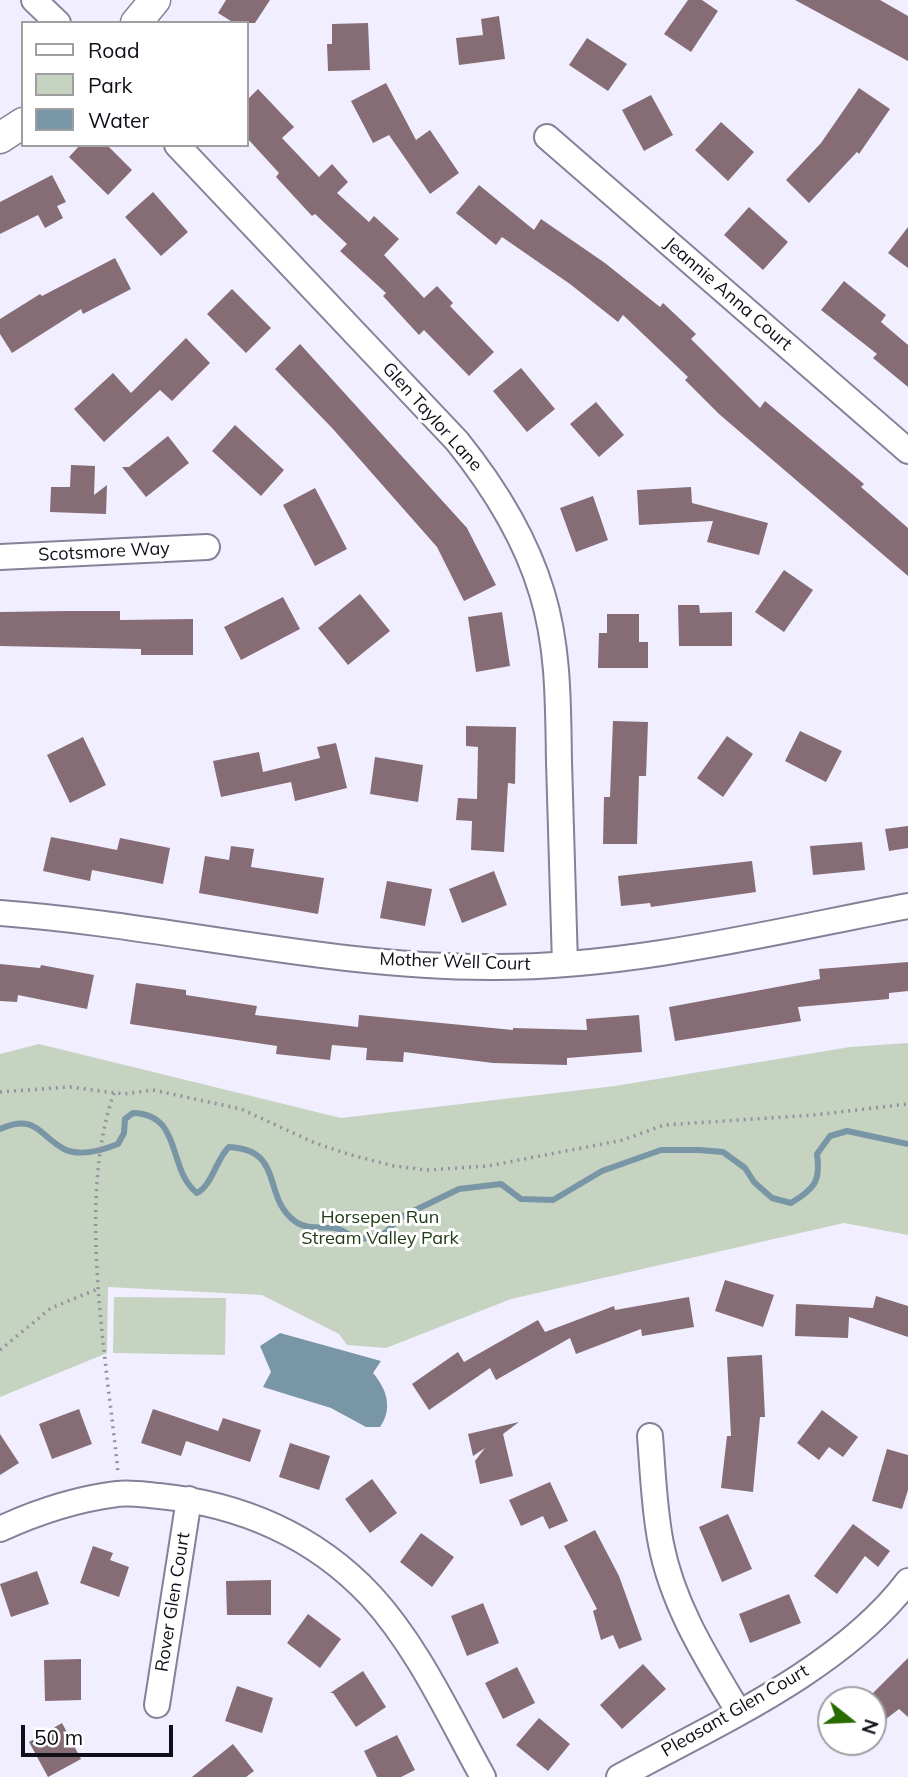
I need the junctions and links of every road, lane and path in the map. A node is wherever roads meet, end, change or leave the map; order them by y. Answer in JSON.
{"nodes":[{"id":1,"x":34,"y":0,"type":"edge"},
{"id":2,"x":155,"y":0,"type":"edge"},
{"id":3,"x":56,"y":21,"type":"edge"},
{"id":4,"x":138,"y":21,"type":"edge"},
{"id":5,"x":21,"y":124,"type":"edge"},
{"id":6,"x":547,"y":137,"type":"dead end"},
{"id":7,"x":0,"y":138,"type":"edge"},
{"id":8,"x":179,"y":147,"type":"edge"},
{"id":9,"x":908,"y":451,"type":"edge"},
{"id":10,"x":207,"y":547,"type":"dead end"},
{"id":11,"x":0,"y":557,"type":"edge"},
{"id":12,"x":908,"y":906,"type":"edge"},
{"id":13,"x":0,"y":913,"type":"edge"},
{"id":14,"x":565,"y":964,"type":"junction"},
{"id":15,"x":0,"y":1092,"type":"edge"},
{"id":16,"x":114,"y":1093,"type":"junction"},
{"id":17,"x":908,"y":1104,"type":"edge"},
{"id":18,"x":100,"y":1288,"type":"junction"},
{"id":19,"x":0,"y":1350,"type":"edge"},
{"id":20,"x":650,"y":1436,"type":"dead end"},
{"id":21,"x":120,"y":1493,"type":"junction"},
{"id":22,"x":190,"y":1499,"type":"junction"},
{"id":23,"x":0,"y":1529,"type":"edge"},
{"id":24,"x":908,"y":1581,"type":"edge"},
{"id":25,"x":157,"y":1705,"type":"dead end"},
{"id":26,"x":737,"y":1712,"type":"junction"},
{"id":27,"x":483,"y":1777,"type":"edge"},
{"id":28,"x":619,"y":1777,"type":"edge"}],
"edges":[{"from":1,"to":3,"type":"street"},
{"from":2,"to":4,"type":"street"},
{"from":5,"to":7,"type":"street"},
{"from":6,"to":9,"type":"street","name":"Jeannie Anna Court"},
{"from":8,"to":14,"type":"street","name":"Glen Taylor Lane"},
{"from":10,"to":11,"type":"street","name":"Scotsmore Way"},
{"from":12,"to":14,"type":"street","name":"Mother Well Court"},
{"from":13,"to":14,"type":"street","name":"Mother Well Court"},
{"from":15,"to":16,"type":"path"},
{"from":16,"to":17,"type":"path"},
{"from":16,"to":18,"type":"path"},
{"from":18,"to":19,"type":"path"},
{"from":18,"to":21,"type":"path"},
{"from":20,"to":26,"type":"street"},
{"from":21,"to":22,"type":"street"},
{"from":21,"to":23,"type":"street"},
{"from":22,"to":25,"type":"street","name":"Rover Glen Court"},
{"from":22,"to":27,"type":"street"},
{"from":24,"to":26,"type":"street","name":"Pleasant Glen Court"},
{"from":26,"to":28,"type":"street","name":"Pleasant Glen Court"}]}
